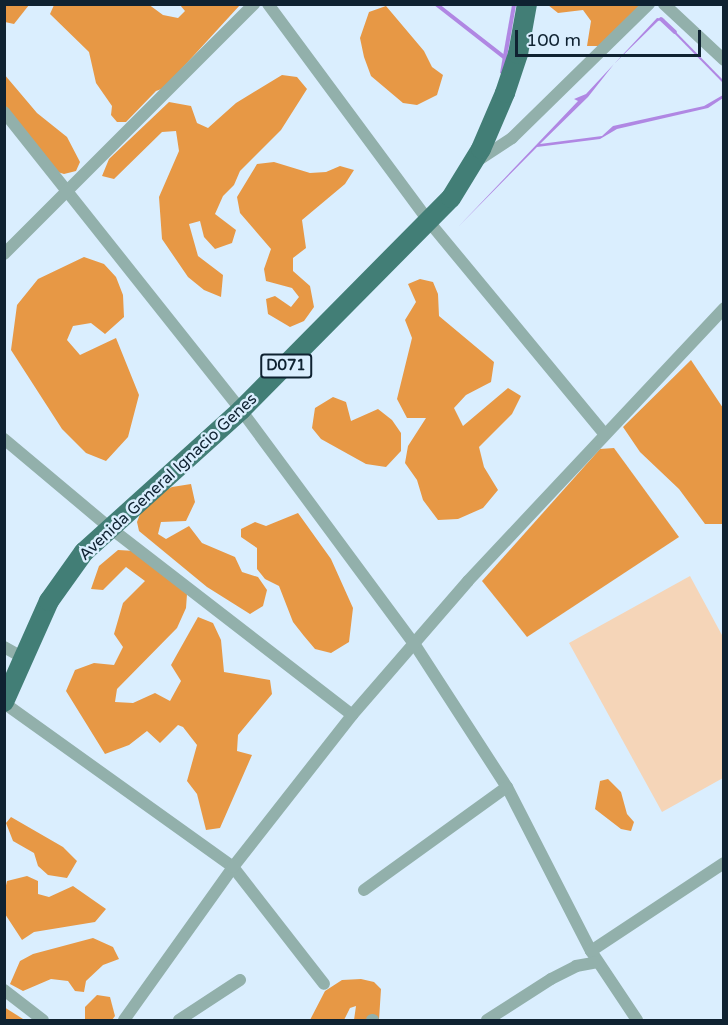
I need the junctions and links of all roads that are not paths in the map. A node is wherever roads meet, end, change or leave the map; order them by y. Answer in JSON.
{"nodes":[{"id":1,"x":254,"y":4,"type":"edge"},
{"id":2,"x":268,"y":4,"type":"edge"},
{"id":3,"x":527,"y":4,"type":"edge"},
{"id":4,"x":649,"y":4,"type":"edge"},
{"id":5,"x":664,"y":4,"type":"edge"},
{"id":6,"x":723,"y":60,"type":"edge"},
{"id":7,"x":4,"y":112,"type":"edge"},
{"id":8,"x":473,"y":163,"type":"junction"},
{"id":9,"x":68,"y":192,"type":"junction"},
{"id":10,"x":430,"y":223,"type":"junction"},
{"id":11,"x":4,"y":254,"type":"edge"},
{"id":12,"x":723,"y":308,"type":"edge"},
{"id":13,"x":241,"y":410,"type":"junction"},
{"id":14,"x":604,"y":433,"type":"junction"},
{"id":15,"x":4,"y":439,"type":"edge"},
{"id":16,"x":109,"y":528,"type":"junction"},
{"id":17,"x":415,"y":645,"type":"junction"},
{"id":18,"x":4,"y":647,"type":"edge"},
{"id":19,"x":22,"y":657,"type":"junction"},
{"id":20,"x":4,"y":702,"type":"edge"},
{"id":21,"x":352,"y":715,"type":"junction"},
{"id":22,"x":507,"y":787,"type":"junction"},
{"id":23,"x":723,"y":863,"type":"edge"},
{"id":24,"x":233,"y":867,"type":"junction"},
{"id":25,"x":364,"y":890,"type":"dead end"},
{"id":26,"x":595,"y":956,"type":"junction"},
{"id":27,"x":240,"y":980,"type":"dead end"},
{"id":28,"x":324,"y":984,"type":"dead end"},
{"id":29,"x":4,"y":990,"type":"edge"},
{"id":30,"x":43,"y":1020,"type":"edge"},
{"id":31,"x":126,"y":1020,"type":"edge"},
{"id":32,"x":179,"y":1020,"type":"edge"},
{"id":33,"x":487,"y":1020,"type":"edge"},
{"id":34,"x":637,"y":1020,"type":"edge"}],
"edges":[{"from":1,"to":9,"type":"street"},
{"from":2,"to":10,"type":"street"},
{"from":3,"to":8,"type":"main road","name":"Avenida General Ignacio Genes","number":"D071"},
{"from":4,"to":8,"type":"street"},
{"from":5,"to":6,"type":"street"},
{"from":7,"to":9,"type":"street"},
{"from":8,"to":10,"type":"main road","name":"Avenida General Ignacio Genes","number":"D071"},
{"from":9,"to":11,"type":"street"},
{"from":9,"to":13,"type":"street"},
{"from":10,"to":13,"type":"main road","name":"Avenida General Ignacio Genes","number":"D071"},
{"from":10,"to":14,"type":"street"},
{"from":12,"to":14,"type":"street"},
{"from":13,"to":16,"type":"main road","name":"Avenida General Ignacio Genes","number":"D071"},
{"from":13,"to":17,"type":"street"},
{"from":14,"to":17,"type":"street"},
{"from":15,"to":16,"type":"street"},
{"from":16,"to":19,"type":"main road","name":"Avenida General Ignacio Genes","number":"D071"},
{"from":16,"to":21,"type":"street"},
{"from":17,"to":21,"type":"street"},
{"from":17,"to":22,"type":"street"},
{"from":18,"to":19,"type":"street"},
{"from":19,"to":20,"type":"main road","name":"Avenida General Ignacio Genes","number":"D071"},
{"from":20,"to":24,"type":"street"},
{"from":21,"to":24,"type":"street"},
{"from":22,"to":25,"type":"street"},
{"from":22,"to":26,"type":"street"},
{"from":23,"to":26,"type":"street"},
{"from":24,"to":28,"type":"street"},
{"from":24,"to":31,"type":"street"},
{"from":26,"to":33,"type":"street"},
{"from":26,"to":34,"type":"street"},
{"from":27,"to":32,"type":"street"},
{"from":29,"to":30,"type":"street"}]}
